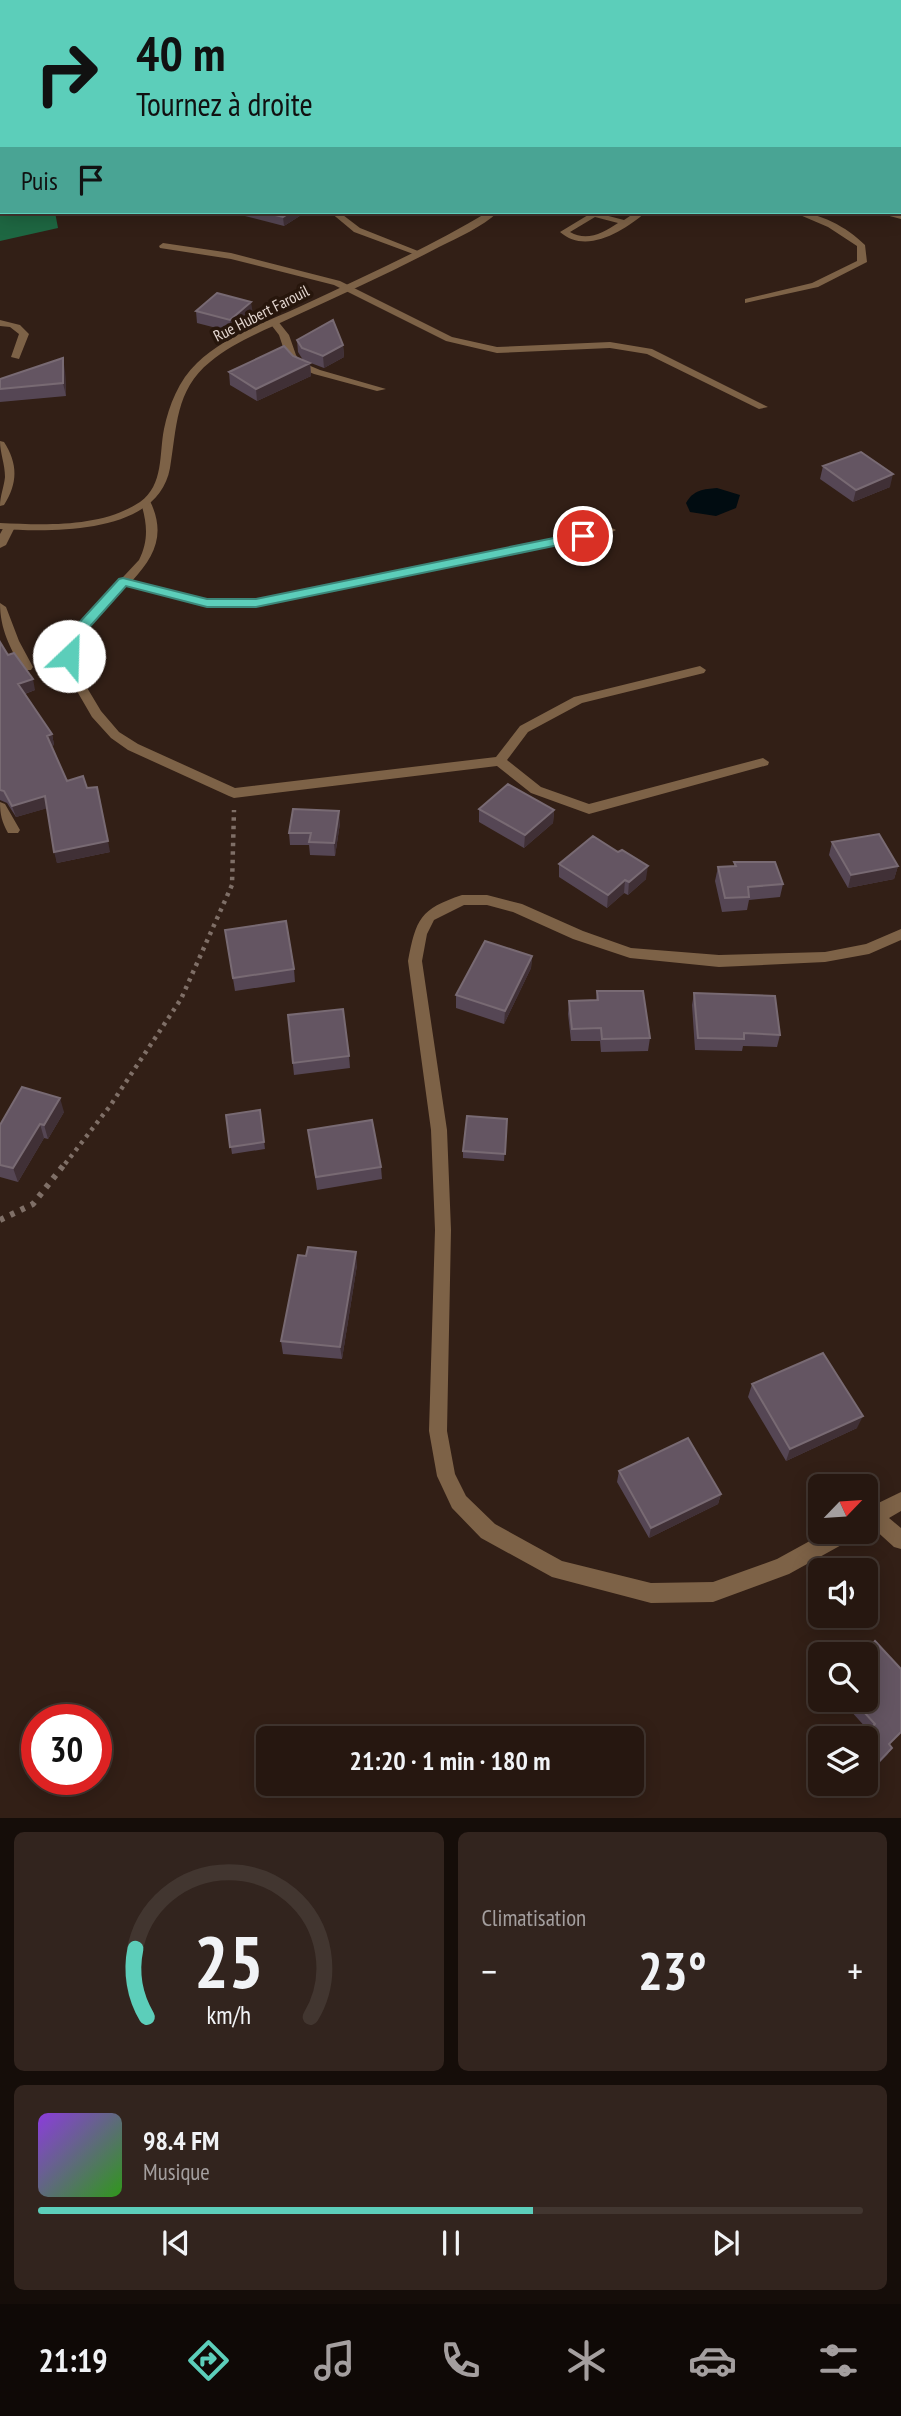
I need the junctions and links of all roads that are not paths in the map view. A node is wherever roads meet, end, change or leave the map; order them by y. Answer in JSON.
{"nodes":[{"id":1,"x":337,"y":214,"type":"edge"},
{"id":2,"x":491,"y":214,"type":"edge"},
{"id":3,"x":638,"y":214,"type":"edge"},
{"id":4,"x":804,"y":214,"type":"edge"},
{"id":5,"x":623,"y":222,"type":"junction"},
{"id":6,"x":163,"y":246,"type":"dead end"},
{"id":7,"x":419,"y":253,"type":"junction"},
{"id":8,"x":348,"y":287,"type":"junction"},
{"id":9,"x":748,"y":301,"type":"dead end"},
{"id":10,"x":274,"y":322,"type":"junction"},
{"id":11,"x":0,"y":323,"type":"edge"},
{"id":12,"x":16,"y":357,"type":"dead end"},
{"id":13,"x":381,"y":389,"type":"dead end"},
{"id":14,"x":763,"y":407,"type":"dead end"},
{"id":15,"x":0,"y":444,"type":"edge"},
{"id":16,"x":0,"y":503,"type":"edge"},
{"id":17,"x":146,"y":503,"type":"junction"},
{"id":18,"x":4,"y":527,"type":"edge"},
{"id":19,"x":610,"y":530,"type":"dead end"},
{"id":20,"x":0,"y":545,"type":"edge"},
{"id":21,"x":123,"y":582,"type":"junction"},
{"id":22,"x":0,"y":607,"type":"edge"},
{"id":23,"x":27,"y":667,"type":"edge"},
{"id":24,"x":699,"y":670,"type":"dead end"},
{"id":25,"x":500,"y":761,"type":"junction"},
{"id":26,"x":763,"y":762,"type":"dead end"},
{"id":27,"x":0,"y":807,"type":"edge"},
{"id":28,"x":13,"y":830,"type":"dead end"},
{"id":29,"x":901,"y":934,"type":"edge"},
{"id":30,"x":901,"y":1501,"type":"edge"},
{"id":31,"x":878,"y":1514,"type":"edge"},
{"id":32,"x":878,"y":1524,"type":"edge"},
{"id":33,"x":901,"y":1540,"type":"edge"},
{"id":34,"x":823,"y":1544,"type":"edge"}],
"edges":[{"from":1,"to":7,"type":"street"},
{"from":2,"to":7,"type":"street","name":"Rue Hubert Farouil"},
{"from":3,"to":5,"type":"street"},
{"from":4,"to":9,"type":"street"},
{"from":5,"to":5,"type":"street"},
{"from":6,"to":8,"type":"street"},
{"from":7,"to":8,"type":"street","name":"Rue Hubert Farouil"},
{"from":8,"to":10,"type":"street","name":"Rue Hubert Farouil"},
{"from":8,"to":14,"type":"street"},
{"from":10,"to":13,"type":"street"},
{"from":10,"to":17,"type":"street","name":"Rue Hubert Farouil"},
{"from":11,"to":12,"type":"street"},
{"from":15,"to":16,"type":"street"},
{"from":17,"to":18,"type":"street"},
{"from":17,"to":21,"type":"street"},
{"from":18,"to":20,"type":"street"},
{"from":19,"to":21,"type":"street"},
{"from":21,"to":25,"type":"street"},
{"from":22,"to":23,"type":"street"},
{"from":24,"to":25,"type":"street"},
{"from":25,"to":26,"type":"street"},
{"from":27,"to":28,"type":"street"},
{"from":29,"to":34,"type":"street"},
{"from":30,"to":31,"type":"street"},
{"from":32,"to":33,"type":"street"}]}
